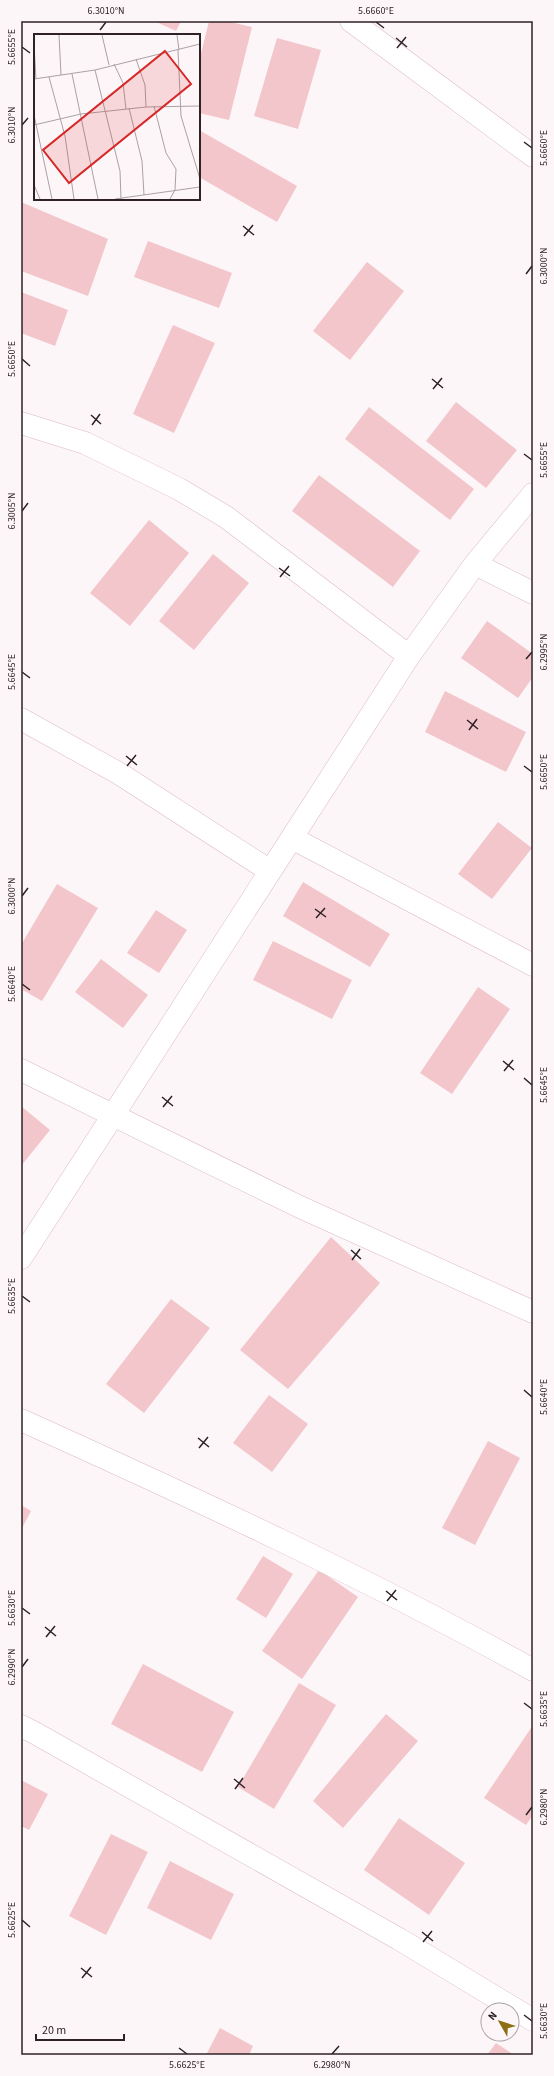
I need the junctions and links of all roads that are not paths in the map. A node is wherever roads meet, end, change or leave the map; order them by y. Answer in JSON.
{"nodes":[{"id":1,"x":351,"y":21,"type":"edge"},
{"id":2,"x":533,"y":156,"type":"edge"},
{"id":3,"x":21,"y":423,"type":"edge"},
{"id":4,"x":533,"y":494,"type":"edge"},
{"id":5,"x":475,"y":564,"type":"junction"},
{"id":6,"x":533,"y":593,"type":"edge"},
{"id":7,"x":409,"y":656,"type":"junction"},
{"id":8,"x":21,"y":719,"type":"edge"},
{"id":9,"x":292,"y":838,"type":"junction"},
{"id":10,"x":270,"y":871,"type":"junction"},
{"id":11,"x":533,"y":966,"type":"edge"},
{"id":12,"x":21,"y":1070,"type":"edge"},
{"id":13,"x":112,"y":1115,"type":"junction"},
{"id":14,"x":21,"y":1258,"type":"edge"},
{"id":15,"x":533,"y":1312,"type":"edge"},
{"id":16,"x":21,"y":1420,"type":"edge"},
{"id":17,"x":533,"y":1670,"type":"edge"},
{"id":18,"x":21,"y":1726,"type":"edge"},
{"id":19,"x":533,"y":2020,"type":"edge"}],
"edges":[{"from":1,"to":2,"type":"street"},
{"from":3,"to":7,"type":"street"},
{"from":4,"to":5,"type":"street"},
{"from":5,"to":6,"type":"street"},
{"from":5,"to":7,"type":"street"},
{"from":7,"to":9,"type":"street"},
{"from":8,"to":10,"type":"street"},
{"from":9,"to":10,"type":"street"},
{"from":9,"to":11,"type":"street"},
{"from":10,"to":13,"type":"street"},
{"from":12,"to":13,"type":"street"},
{"from":13,"to":14,"type":"street"},
{"from":13,"to":15,"type":"street"},
{"from":16,"to":17,"type":"street"},
{"from":18,"to":19,"type":"street"}]}
